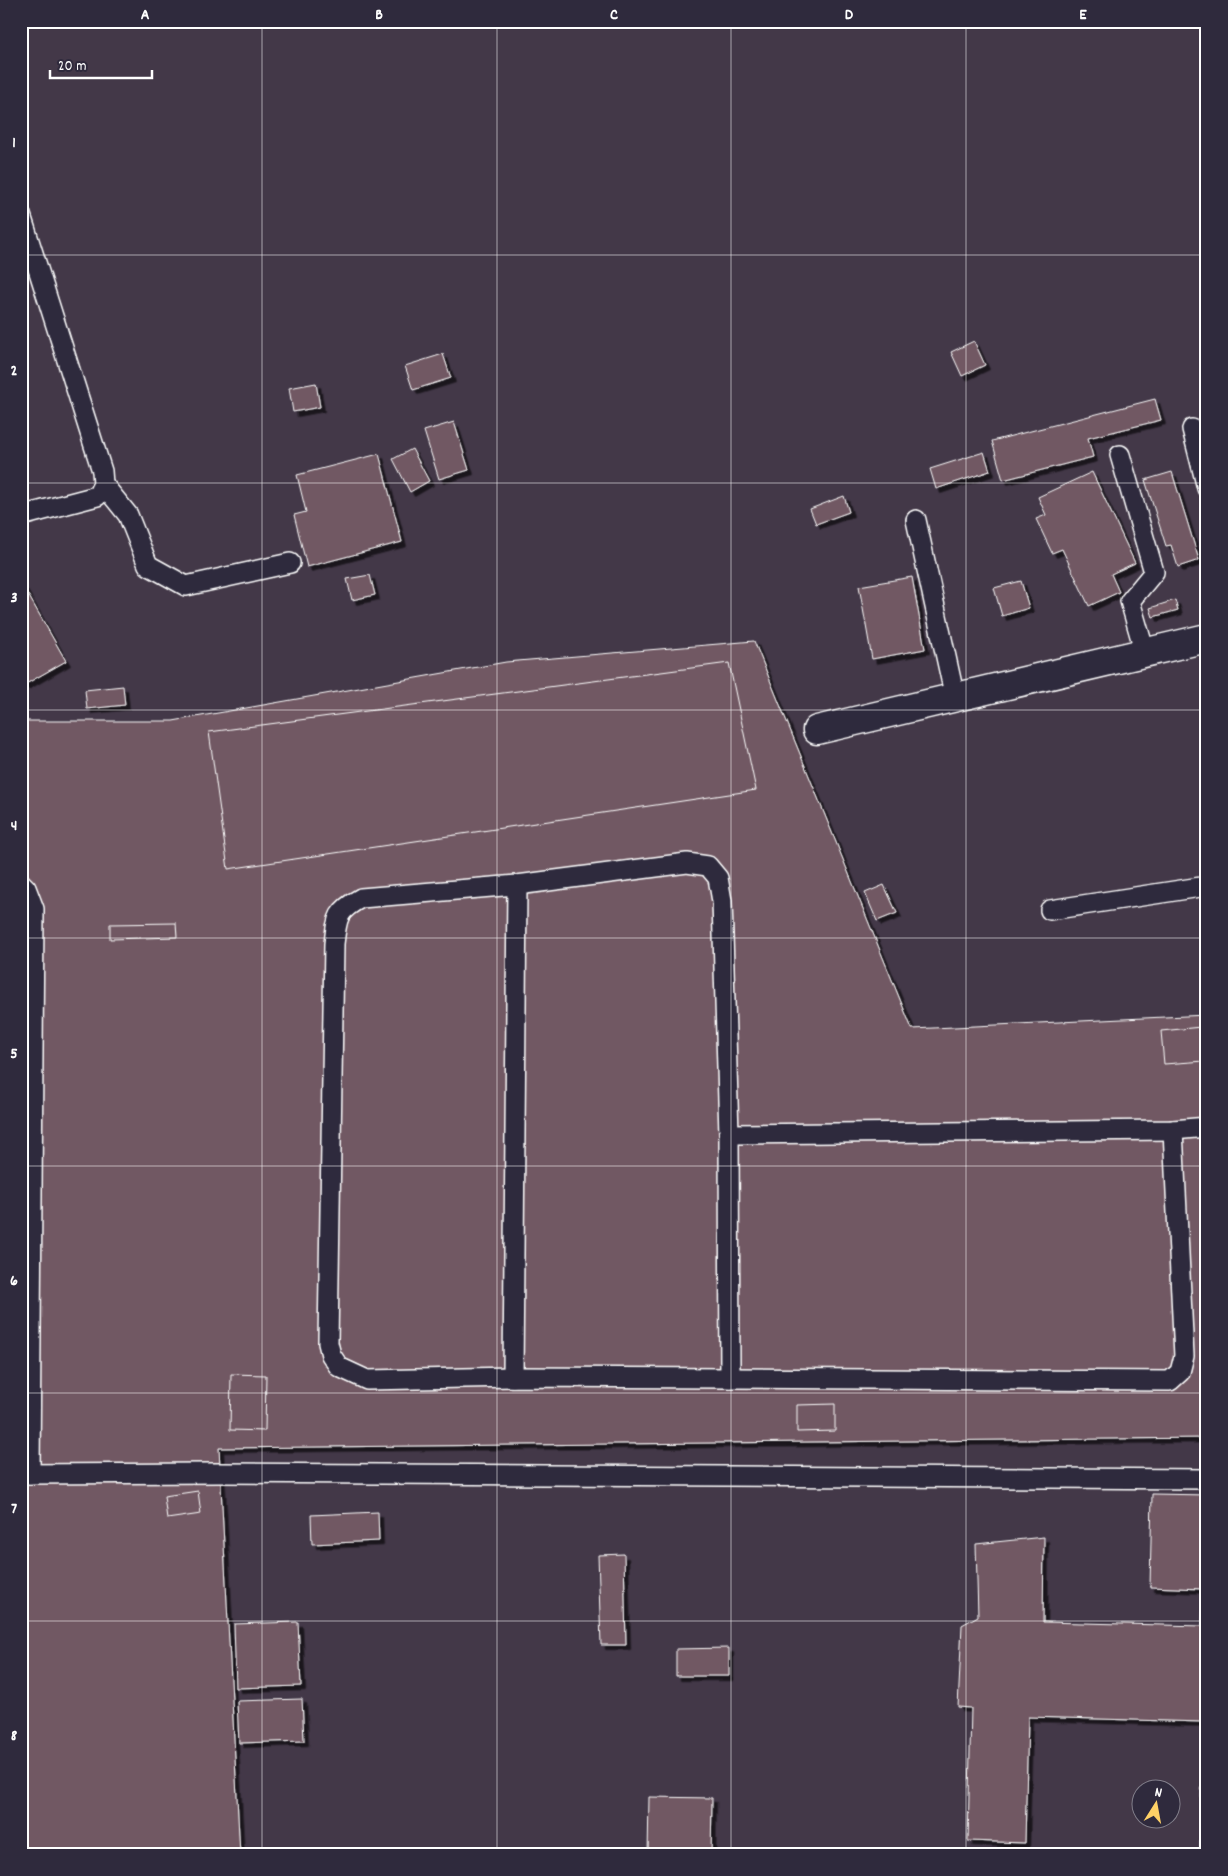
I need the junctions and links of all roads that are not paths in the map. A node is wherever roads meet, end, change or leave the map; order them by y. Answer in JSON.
{"nodes":[{"id":1,"x":21,"y":216,"type":"edge"},
{"id":2,"x":1192,"y":429,"type":"dead end"},
{"id":3,"x":1120,"y":455,"type":"dead end"},
{"id":4,"x":103,"y":484,"type":"junction"},
{"id":5,"x":1207,"y":488,"type":"edge"},
{"id":6,"x":21,"y":516,"type":"edge"},
{"id":7,"x":916,"y":520,"type":"dead end"},
{"id":8,"x":290,"y":563,"type":"dead end"},
{"id":9,"x":1207,"y":638,"type":"edge"},
{"id":10,"x":1145,"y":652,"type":"junction"},
{"id":11,"x":955,"y":698,"type":"junction"},
{"id":12,"x":816,"y":730,"type":"dead end"},
{"id":13,"x":21,"y":883,"type":"edge"},
{"id":14,"x":517,"y":885,"type":"junction"},
{"id":15,"x":1207,"y":886,"type":"edge"},
{"id":16,"x":1050,"y":910,"type":"dead end"},
{"id":17,"x":1207,"y":1127,"type":"edge"},
{"id":18,"x":1173,"y":1130,"type":"junction"},
{"id":19,"x":728,"y":1134,"type":"junction"},
{"id":20,"x":513,"y":1378,"type":"junction"},
{"id":21,"x":730,"y":1378,"type":"junction"},
{"id":22,"x":25,"y":1474,"type":"edge"},
{"id":23,"x":1207,"y":1479,"type":"edge"}],
"edges":[{"from":1,"to":4,"type":"lane"},
{"from":2,"to":5,"type":"lane"},
{"from":3,"to":10,"type":"lane"},
{"from":4,"to":6,"type":"lane"},
{"from":4,"to":8,"type":"lane"},
{"from":7,"to":11,"type":"lane"},
{"from":9,"to":10,"type":"street"},
{"from":10,"to":11,"type":"street"},
{"from":11,"to":12,"type":"street"},
{"from":13,"to":22,"type":"lane"},
{"from":14,"to":19,"type":"lane"},
{"from":14,"to":20,"type":"lane"},
{"from":14,"to":20,"type":"lane"},
{"from":15,"to":16,"type":"lane"},
{"from":17,"to":18,"type":"lane"},
{"from":18,"to":19,"type":"lane"},
{"from":18,"to":21,"type":"lane"},
{"from":19,"to":21,"type":"lane"},
{"from":20,"to":21,"type":"lane"},
{"from":22,"to":23,"type":"lane"}]}
